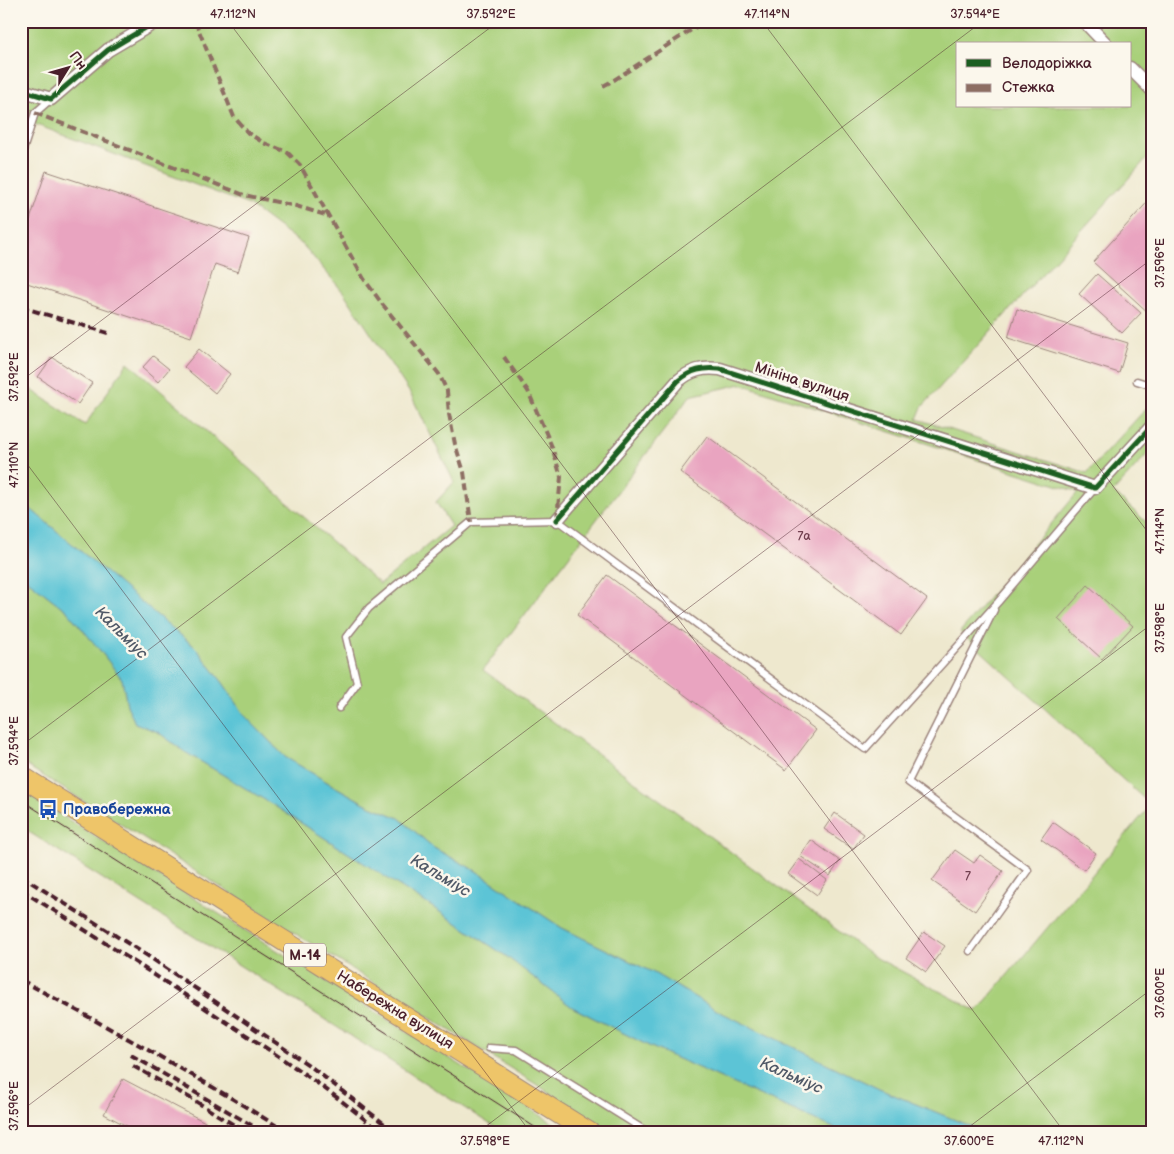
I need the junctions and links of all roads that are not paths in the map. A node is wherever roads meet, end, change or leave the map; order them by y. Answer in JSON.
{"nodes":[{"id":1,"x":157,"y":21,"type":"edge"},
{"id":2,"x":1084,"y":21,"type":"edge"},
{"id":3,"x":1104,"y":42,"type":"edge"},
{"id":4,"x":1132,"y":70,"type":"edge"},
{"id":5,"x":21,"y":90,"type":"edge"},
{"id":6,"x":1153,"y":91,"type":"edge"},
{"id":7,"x":51,"y":99,"type":"junction"},
{"id":8,"x":21,"y":156,"type":"edge"},
{"id":9,"x":1137,"y":381,"type":"dead end"},
{"id":10,"x":1153,"y":386,"type":"edge"},
{"id":11,"x":1153,"y":425,"type":"edge"},
{"id":12,"x":1095,"y":488,"type":"junction"},
{"id":13,"x":557,"y":520,"type":"junction"},
{"id":14,"x":998,"y":602,"type":"junction"},
{"id":15,"x":339,"y":708,"type":"dead end"},
{"id":16,"x":21,"y":776,"type":"edge"},
{"id":17,"x":970,"y":950,"type":"dead end"},
{"id":18,"x":489,"y":1048,"type":"dead end"},
{"id":19,"x":590,"y":1133,"type":"edge"},
{"id":20,"x":649,"y":1133,"type":"edge"}],
"edges":[{"from":1,"to":7,"type":"street"},
{"from":2,"to":3,"type":"street"},
{"from":4,"to":6,"type":"street"},
{"from":5,"to":7,"type":"street"},
{"from":7,"to":8,"type":"lane"},
{"from":9,"to":10,"type":"lane"},
{"from":11,"to":12,"type":"street"},
{"from":12,"to":13,"type":"street","name":"Мініна вулиця"},
{"from":12,"to":14,"type":"lane"},
{"from":13,"to":14,"type":"lane"},
{"from":13,"to":15,"type":"lane"},
{"from":14,"to":17,"type":"lane"},
{"from":16,"to":19,"type":"highway","name":"Набережна вулиця","number":"М-14"},
{"from":18,"to":20,"type":"lane"}]}
